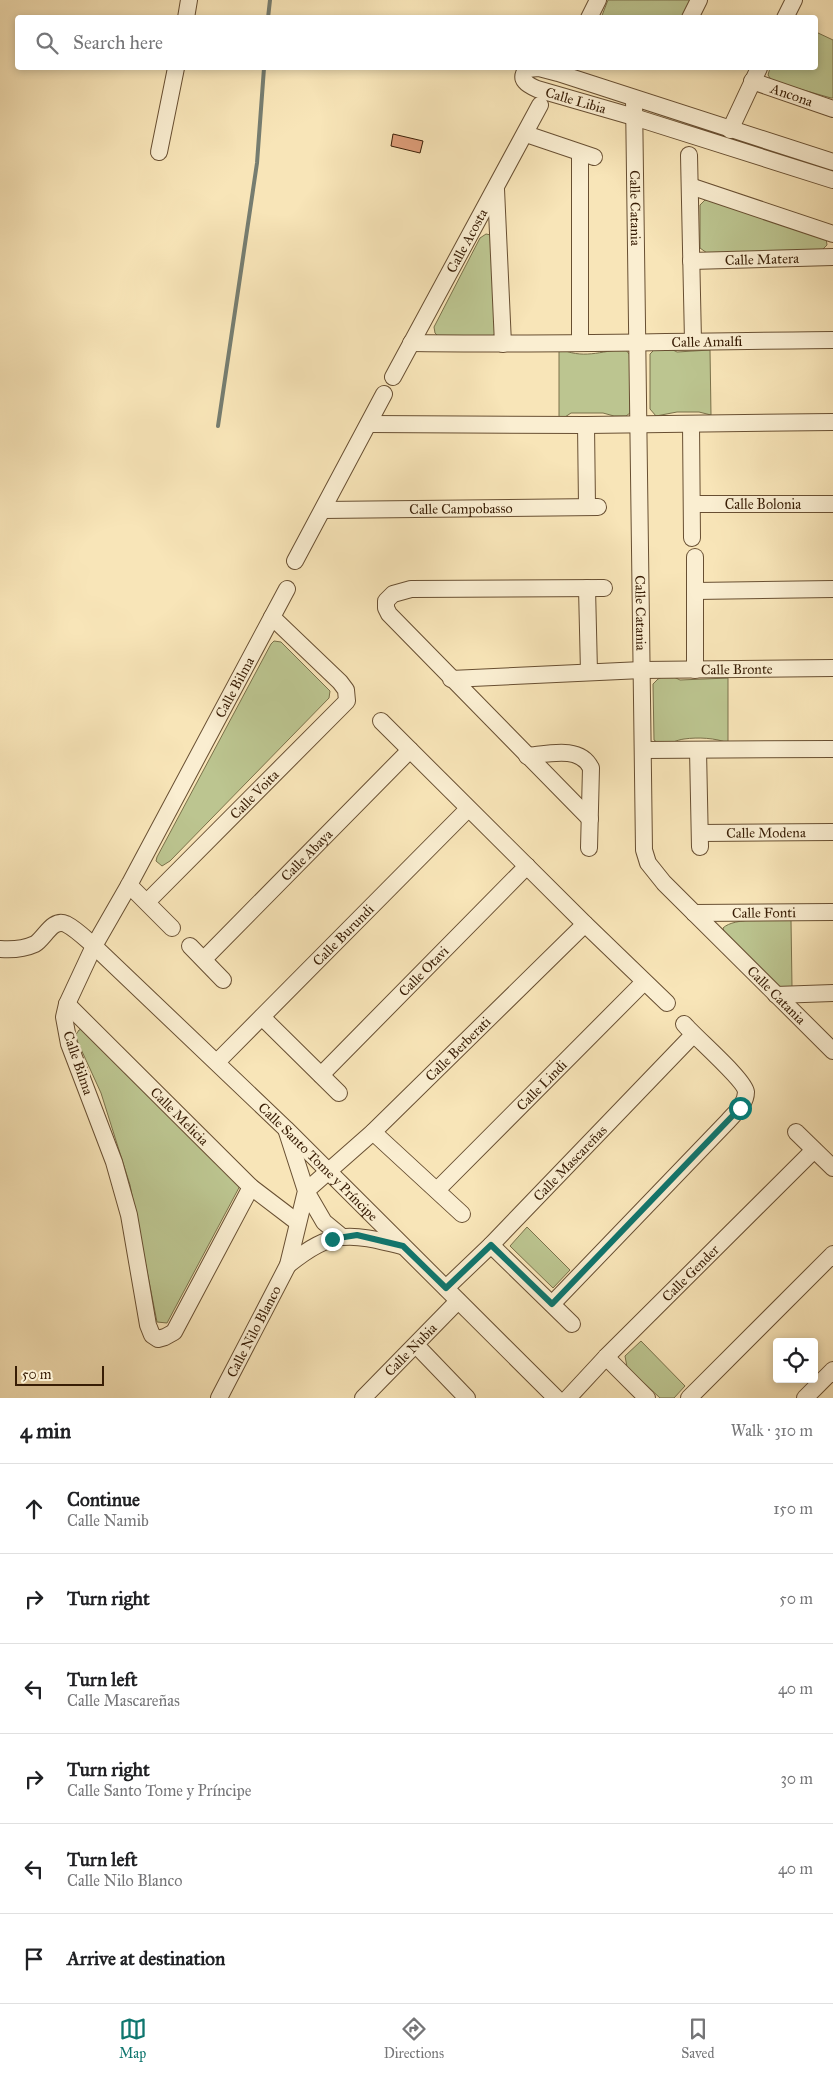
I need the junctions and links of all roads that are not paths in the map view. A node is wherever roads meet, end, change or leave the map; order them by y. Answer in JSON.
{"nodes":[{"id":1,"x":189,"y":0,"type":"edge"},
{"id":2,"x":598,"y":0,"type":"edge"},
{"id":3,"x":699,"y":0,"type":"edge"},
{"id":4,"x":794,"y":0,"type":"edge"},
{"id":5,"x":186,"y":15,"type":"edge"},
{"id":6,"x":590,"y":15,"type":"edge"},
{"id":7,"x":692,"y":15,"type":"edge"},
{"id":8,"x":786,"y":15,"type":"edge"},
{"id":9,"x":176,"y":70,"type":"edge"},
{"id":10,"x":528,"y":70,"type":"edge"},
{"id":11,"x":560,"y":70,"type":"edge"},
{"id":12,"x":755,"y":74,"type":"edge"},
{"id":13,"x":634,"y":99,"type":"junction"},
{"id":14,"x":540,"y":105,"type":"dead end"},
{"id":15,"x":833,"y":109,"type":"edge"},
{"id":16,"x":634,"y":117,"type":"junction"},
{"id":17,"x":730,"y":130,"type":"junction"},
{"id":18,"x":526,"y":134,"type":"junction"},
{"id":19,"x":159,"y":152,"type":"dead end"},
{"id":20,"x":689,"y":155,"type":"dead end"},
{"id":21,"x":833,"y":162,"type":"edge"},
{"id":22,"x":833,"y":180,"type":"edge"},
{"id":23,"x":690,"y":186,"type":"junction"},
{"id":24,"x":496,"y":188,"type":"junction"},
{"id":25,"x":833,"y":234,"type":"edge"},
{"id":26,"x":833,"y":258,"type":"edge"},
{"id":27,"x":691,"y":261,"type":"junction"},
{"id":28,"x":833,"y":340,"type":"edge"},
{"id":29,"x":580,"y":342,"type":"junction"},
{"id":30,"x":638,"y":342,"type":"junction"},
{"id":31,"x":693,"y":342,"type":"junction"},
{"id":32,"x":412,"y":343,"type":"junction"},
{"id":33,"x":503,"y":344,"type":"junction"},
{"id":34,"x":393,"y":377,"type":"dead end"},
{"id":35,"x":384,"y":394,"type":"dead end"},
{"id":36,"x":833,"y":422,"type":"edge"},
{"id":37,"x":639,"y":423,"type":"junction"},
{"id":38,"x":369,"y":424,"type":"junction"},
{"id":39,"x":691,"y":424,"type":"junction"},
{"id":40,"x":586,"y":425,"type":"junction"},
{"id":41,"x":692,"y":504,"type":"junction"},
{"id":42,"x":833,"y":504,"type":"edge"},
{"id":43,"x":323,"y":510,"type":"junction"},
{"id":44,"x":692,"y":538,"type":"dead end"},
{"id":45,"x":694,"y":557,"type":"dead end"},
{"id":46,"x":295,"y":561,"type":"dead end"},
{"id":47,"x":587,"y":588,"type":"junction"},
{"id":48,"x":604,"y":588,"type":"dead end"},
{"id":49,"x":287,"y":589,"type":"dead end"},
{"id":50,"x":833,"y":589,"type":"edge"},
{"id":51,"x":695,"y":591,"type":"junction"},
{"id":52,"x":272,"y":617,"type":"junction"},
{"id":53,"x":833,"y":668,"type":"edge"},
{"id":54,"x":642,"y":670,"type":"junction"},
{"id":55,"x":696,"y":670,"type":"junction"},
{"id":56,"x":589,"y":672,"type":"junction"},
{"id":57,"x":451,"y":679,"type":"junction"},
{"id":58,"x":381,"y":721,"type":"dead end"},
{"id":59,"x":833,"y":749,"type":"edge"},
{"id":60,"x":410,"y":750,"type":"junction"},
{"id":61,"x":643,"y":750,"type":"junction"},
{"id":62,"x":698,"y":750,"type":"junction"},
{"id":63,"x":527,"y":756,"type":"junction"},
{"id":64,"x":468,"y":809,"type":"junction"},
{"id":65,"x":590,"y":819,"type":"junction"},
{"id":66,"x":833,"y":832,"type":"edge"},
{"id":67,"x":589,"y":848,"type":"dead end"},
{"id":68,"x":527,"y":866,"type":"junction"},
{"id":69,"x":129,"y":885,"type":"junction"},
{"id":70,"x":147,"y":902,"type":"junction"},
{"id":71,"x":833,"y":912,"type":"edge"},
{"id":72,"x":694,"y":913,"type":"junction"},
{"id":73,"x":585,"y":924,"type":"junction"},
{"id":74,"x":172,"y":928,"type":"dead end"},
{"id":75,"x":94,"y":946,"type":"junction"},
{"id":76,"x":190,"y":946,"type":"dead end"},
{"id":77,"x":0,"y":949,"type":"edge"},
{"id":78,"x":204,"y":959,"type":"junction"},
{"id":79,"x":223,"y":980,"type":"dead end"},
{"id":80,"x":644,"y":982,"type":"junction"},
{"id":81,"x":833,"y":993,"type":"edge"},
{"id":82,"x":776,"y":995,"type":"junction"},
{"id":83,"x":666,"y":1002,"type":"dead end"},
{"id":84,"x":67,"y":1004,"type":"junction"},
{"id":85,"x":262,"y":1017,"type":"junction"},
{"id":86,"x":833,"y":1051,"type":"edge"},
{"id":87,"x":217,"y":1062,"type":"junction"},
{"id":88,"x":321,"y":1074,"type":"junction"},
{"id":89,"x":339,"y":1093,"type":"dead end"},
{"id":90,"x":286,"y":1129,"type":"junction"},
{"id":91,"x":373,"y":1132,"type":"junction"},
{"id":92,"x":796,"y":1132,"type":"dead end"},
{"id":93,"x":814,"y":1150,"type":"junction"},
{"id":94,"x":833,"y":1168,"type":"edge"},
{"id":95,"x":328,"y":1171,"type":"junction"},
{"id":96,"x":251,"y":1188,"type":"junction"},
{"id":97,"x":437,"y":1190,"type":"junction"},
{"id":98,"x":306,"y":1191,"type":"junction"},
{"id":99,"x":366,"y":1209,"type":"junction"},
{"id":100,"x":462,"y":1214,"type":"dead end"},
{"id":101,"x":297,"y":1222,"type":"junction"},
{"id":102,"x":349,"y":1236,"type":"junction"},
{"id":103,"x":491,"y":1245,"type":"junction"},
{"id":104,"x":403,"y":1246,"type":"junction"},
{"id":105,"x":833,"y":1254,"type":"edge"},
{"id":106,"x":288,"y":1264,"type":"junction"},
{"id":107,"x":446,"y":1288,"type":"junction"},
{"id":108,"x":458,"y":1301,"type":"junction"},
{"id":109,"x":552,"y":1304,"type":"junction"},
{"id":110,"x":572,"y":1324,"type":"dead end"},
{"id":111,"x":416,"y":1345,"type":"junction"},
{"id":112,"x":606,"y":1357,"type":"junction"},
{"id":113,"x":833,"y":1370,"type":"edge"},
{"id":114,"x":219,"y":1398,"type":"edge"},
{"id":115,"x":363,"y":1398,"type":"edge"},
{"id":116,"x":467,"y":1398,"type":"edge"},
{"id":117,"x":556,"y":1398,"type":"edge"},
{"id":118,"x":568,"y":1398,"type":"edge"},
{"id":119,"x":647,"y":1398,"type":"edge"},
{"id":120,"x":689,"y":1398,"type":"edge"},
{"id":121,"x":805,"y":1398,"type":"edge"}],
"edges":[{"from":1,"to":5,"type":"street"},
{"from":2,"to":6,"type":"street"},
{"from":3,"to":7,"type":"street"},
{"from":4,"to":8,"type":"street"},
{"from":9,"to":19,"type":"street"},
{"from":10,"to":16,"type":"street","name":"Calle Libia"},
{"from":11,"to":13,"type":"street","name":"Calle Libia"},
{"from":12,"to":15,"type":"street","name":"Ancona"},
{"from":12,"to":17,"type":"street"},
{"from":13,"to":16,"type":"street","name":"Calle Catania"},
{"from":13,"to":17,"type":"street","name":"Calle Libia"},
{"from":14,"to":18,"type":"street","name":"Calle Acosta"},
{"from":16,"to":22,"type":"street","name":"Calle Libia"},
{"from":16,"to":30,"type":"street","name":"Calle Catania"},
{"from":17,"to":21,"type":"street","name":"Calle Libia"},
{"from":18,"to":24,"type":"street","name":"Calle Acosta"},
{"from":18,"to":29,"type":"street"},
{"from":20,"to":23,"type":"street"},
{"from":23,"to":25,"type":"street"},
{"from":23,"to":27,"type":"street"},
{"from":24,"to":32,"type":"street","name":"Calle Acosta"},
{"from":24,"to":33,"type":"street"},
{"from":26,"to":27,"type":"street","name":"Calle Matera"},
{"from":27,"to":31,"type":"street"},
{"from":28,"to":31,"type":"street","name":"Calle Amalfi"},
{"from":29,"to":30,"type":"street","name":"Calle Amalfi"},
{"from":29,"to":33,"type":"street","name":"Calle Amalfi"},
{"from":30,"to":31,"type":"street","name":"Calle Amalfi"},
{"from":30,"to":37,"type":"street","name":"Calle Catania"},
{"from":32,"to":33,"type":"street","name":"Calle Amalfi"},
{"from":32,"to":34,"type":"street","name":"Calle Acosta"},
{"from":35,"to":38,"type":"street"},
{"from":36,"to":39,"type":"street"},
{"from":37,"to":39,"type":"street"},
{"from":37,"to":40,"type":"street"},
{"from":37,"to":54,"type":"street","name":"Calle Catania"},
{"from":38,"to":40,"type":"street"},
{"from":38,"to":43,"type":"street"},
{"from":39,"to":41,"type":"street"},
{"from":40,"to":43,"type":"street","name":"Calle Campobasso"},
{"from":41,"to":42,"type":"street","name":"Calle Bolonia"},
{"from":41,"to":44,"type":"street"},
{"from":43,"to":46,"type":"street"},
{"from":45,"to":51,"type":"street"},
{"from":47,"to":48,"type":"street"},
{"from":47,"to":56,"type":"street"},
{"from":47,"to":57,"type":"street"},
{"from":49,"to":52,"type":"street","name":"Calle Bilma"},
{"from":50,"to":51,"type":"street"},
{"from":51,"to":55,"type":"street"},
{"from":52,"to":69,"type":"street","name":"Calle Bilma"},
{"from":52,"to":70,"type":"street","name":"Calle Voita"},
{"from":53,"to":55,"type":"street","name":"Calle Bronte"},
{"from":54,"to":55,"type":"street","name":"Calle Bronte"},
{"from":54,"to":56,"type":"street","name":"Calle Bronte"},
{"from":54,"to":61,"type":"street","name":"Calle Catania"},
{"from":56,"to":57,"type":"street","name":"Calle Bronte"},
{"from":57,"to":63,"type":"street"},
{"from":58,"to":60,"type":"street"},
{"from":59,"to":62,"type":"street"},
{"from":60,"to":64,"type":"street"},
{"from":60,"to":78,"type":"street","name":"Calle Abaya"},
{"from":61,"to":62,"type":"street"},
{"from":61,"to":72,"type":"street","name":"Calle Catania"},
{"from":62,"to":66,"type":"street","name":"Calle Modena"},
{"from":63,"to":65,"type":"street"},
{"from":63,"to":65,"type":"street"},
{"from":64,"to":68,"type":"street"},
{"from":64,"to":85,"type":"street","name":"Calle Burundi"},
{"from":65,"to":67,"type":"street"},
{"from":68,"to":73,"type":"street"},
{"from":68,"to":88,"type":"street","name":"Calle Otavi"},
{"from":69,"to":70,"type":"street"},
{"from":69,"to":75,"type":"street","name":"Calle Bilma"},
{"from":70,"to":74,"type":"street"},
{"from":71,"to":72,"type":"street","name":"Calle Fonti"},
{"from":72,"to":82,"type":"street","name":"Calle Catania"},
{"from":73,"to":80,"type":"street"},
{"from":73,"to":91,"type":"street","name":"Calle Berberati"},
{"from":75,"to":77,"type":"street","name":"Calle Santo Tome y Príncipe"},
{"from":75,"to":84,"type":"street","name":"Calle Bilma"},
{"from":75,"to":87,"type":"street","name":"Calle Santo Tome y Príncipe"},
{"from":76,"to":78,"type":"street"},
{"from":78,"to":79,"type":"street"},
{"from":80,"to":83,"type":"street"},
{"from":80,"to":97,"type":"street","name":"Calle Lindi"},
{"from":81,"to":82,"type":"street"},
{"from":82,"to":86,"type":"street","name":"Calle Catania"},
{"from":84,"to":96,"type":"street","name":"Calle Melicia"},
{"from":84,"to":96,"type":"street","name":"Calle Bilma"},
{"from":85,"to":87,"type":"street","name":"Calle Burundi"},
{"from":85,"to":88,"type":"street"},
{"from":87,"to":90,"type":"street","name":"Calle Santo Tome y Príncipe"},
{"from":88,"to":89,"type":"street"},
{"from":90,"to":95,"type":"street","name":"Calle Santo Tome y Príncipe"},
{"from":90,"to":98,"type":"street"},
{"from":91,"to":95,"type":"street","name":"Calle Berberati"},
{"from":91,"to":97,"type":"street"},
{"from":92,"to":93,"type":"street"},
{"from":93,"to":94,"type":"street"},
{"from":93,"to":112,"type":"street","name":"Calle Gender"},
{"from":95,"to":98,"type":"street","name":"Calle Berberati"},
{"from":95,"to":99,"type":"street","name":"Calle Santo Tome y Príncipe"},
{"from":96,"to":101,"type":"street","name":"Calle Melicia"},
{"from":97,"to":100,"type":"street"},
{"from":98,"to":101,"type":"street","name":"Calle Nilo Blanco"},
{"from":98,"to":102,"type":"street"},
{"from":99,"to":102,"type":"street"},
{"from":99,"to":104,"type":"street","name":"Calle Santo Tome y Príncipe"},
{"from":101,"to":106,"type":"street","name":"Calle Nilo Blanco"},
{"from":102,"to":104,"type":"street"},
{"from":102,"to":106,"type":"street","name":"Calle Nilo Blanco"},
{"from":103,"to":107,"type":"street","name":"Calle Mascareñas"},
{"from":103,"to":109,"type":"street"},
{"from":103,"to":109,"type":"street","name":"Calle Mascareñas"},
{"from":104,"to":107,"type":"street","name":"Calle Santo Tome y Príncipe"},
{"from":105,"to":120,"type":"street"},
{"from":106,"to":114,"type":"street","name":"Calle Nilo Blanco"},
{"from":107,"to":108,"type":"street","name":"Calle Santo Tome y Príncipe"},
{"from":108,"to":111,"type":"street","name":"Calle Nubia"},
{"from":108,"to":117,"type":"street","name":"Calle Santo Tome y Príncipe"},
{"from":109,"to":110,"type":"street"},
{"from":111,"to":115,"type":"street","name":"Calle Nubia"},
{"from":111,"to":116,"type":"street"},
{"from":112,"to":118,"type":"street","name":"Calle Gender"},
{"from":112,"to":119,"type":"street"},
{"from":113,"to":121,"type":"street"}]}
